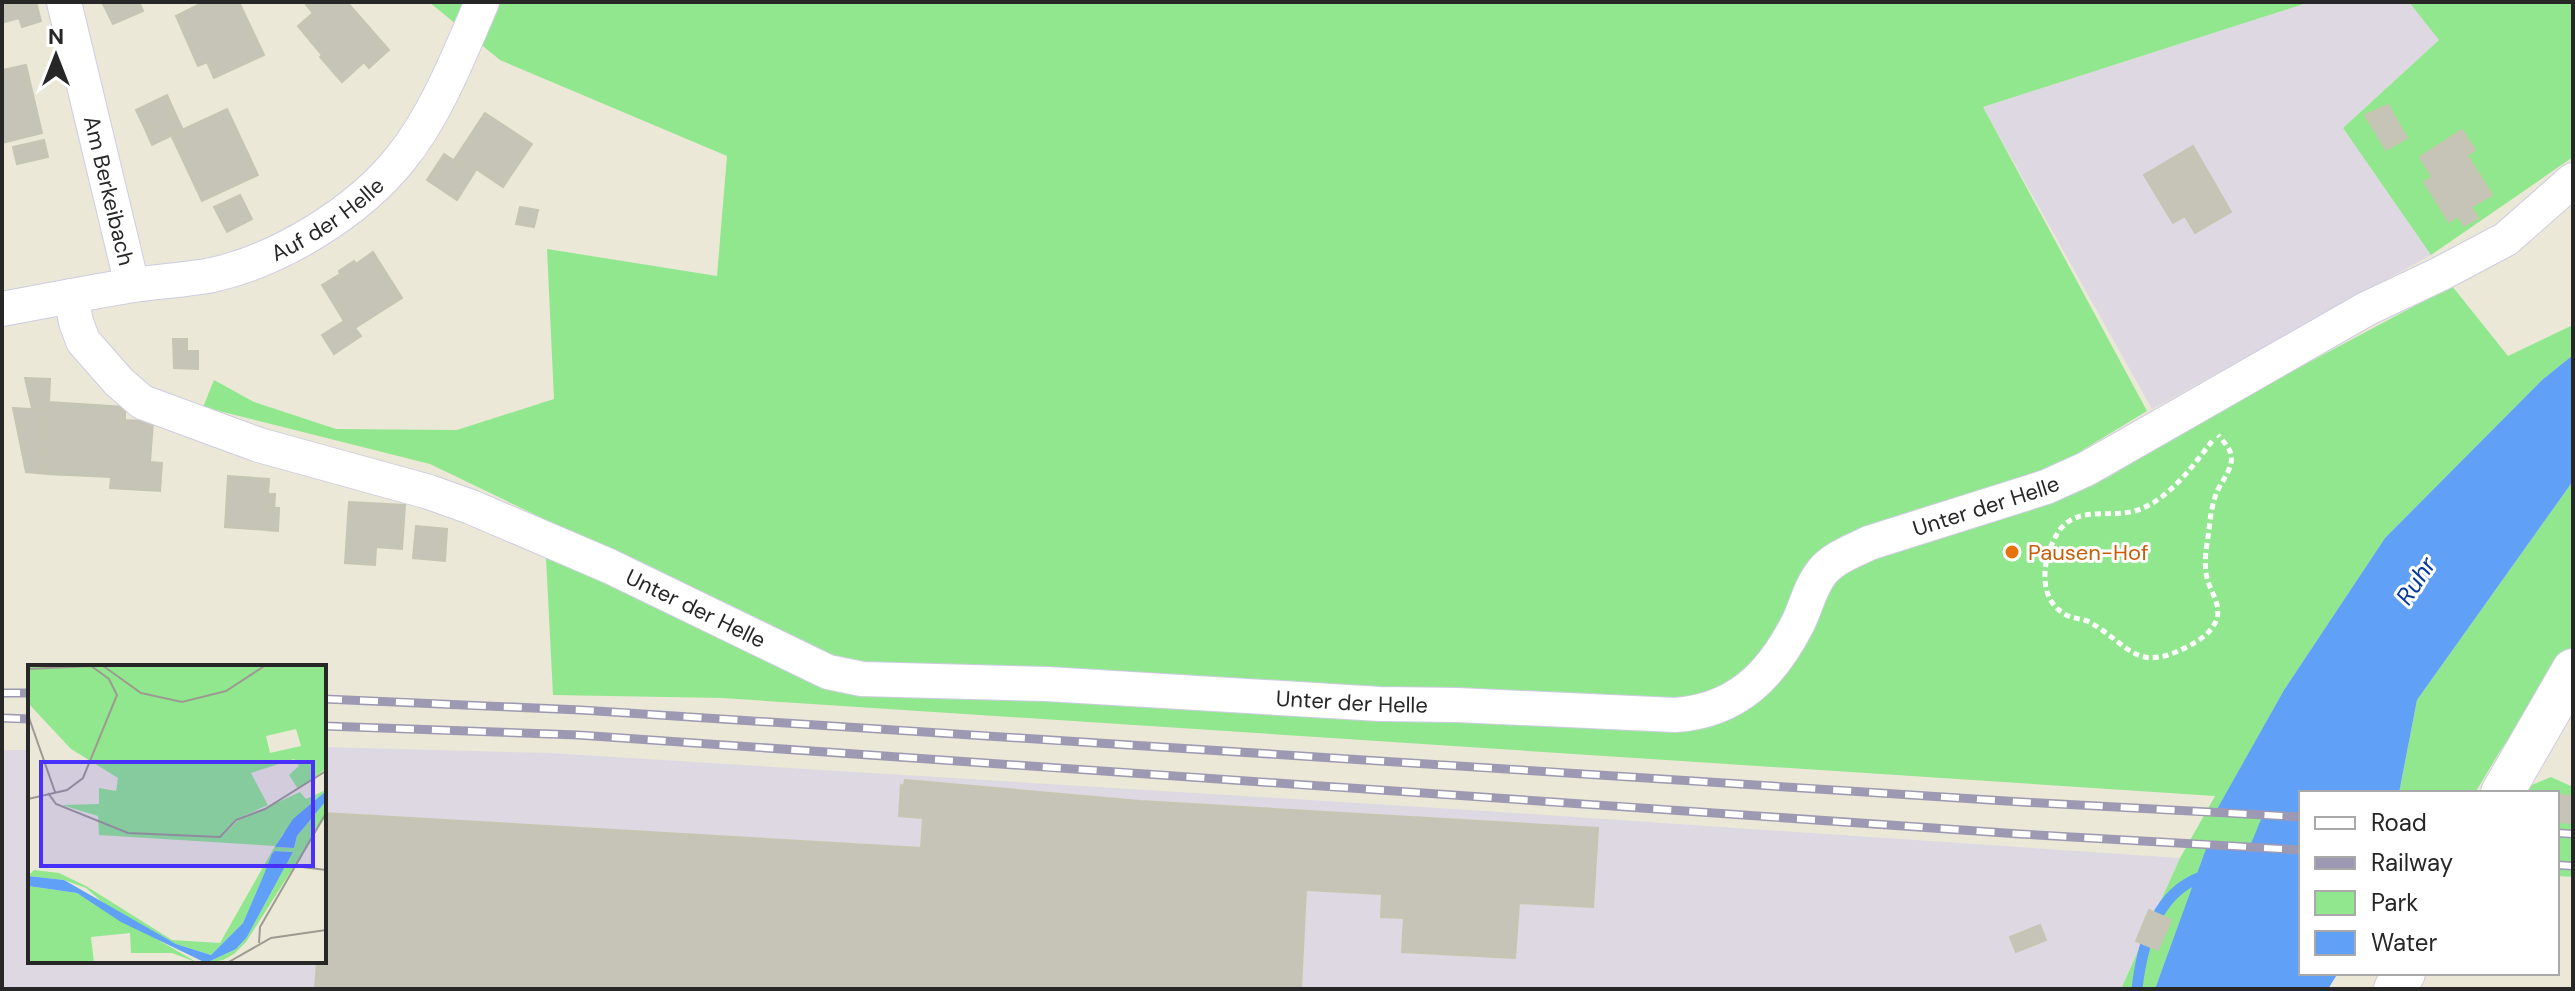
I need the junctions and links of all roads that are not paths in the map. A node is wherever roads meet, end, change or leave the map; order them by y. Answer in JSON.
{"nodes":[{"id":1,"x":64,"y":2,"type":"edge"},
{"id":2,"x":482,"y":2,"type":"edge"},
{"id":3,"x":2573,"y":180,"type":"edge"},
{"id":4,"x":132,"y":285,"type":"junction"},
{"id":5,"x":71,"y":296,"type":"junction"},
{"id":6,"x":2,"y":309,"type":"edge"},
{"id":7,"x":2573,"y":670,"type":"edge"},
{"id":8,"x":2503,"y":791,"type":"edge"}],
"edges":[{"from":1,"to":4,"type":"street","name":"Am Berkeibach"},
{"from":2,"to":4,"type":"street","name":"Auf der Helle"},
{"from":3,"to":5,"type":"street","name":"Unter der Helle"},
{"from":4,"to":5,"type":"street","name":"Auf der Helle"},
{"from":5,"to":6,"type":"street","name":"Auf der Helle"},
{"from":7,"to":8,"type":"street"}]}
